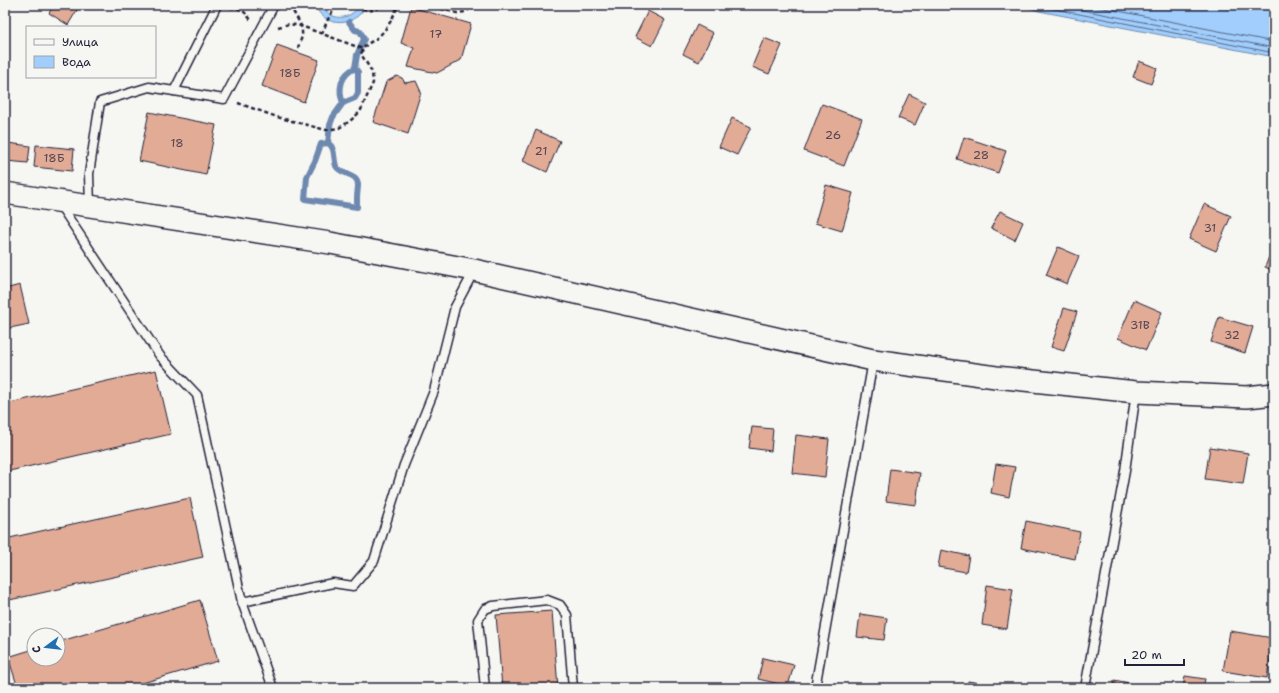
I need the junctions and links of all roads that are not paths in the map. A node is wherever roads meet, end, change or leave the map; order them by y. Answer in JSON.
{"nodes":[{"id":1,"x":217,"y":5,"type":"edge"},
{"id":2,"x":274,"y":5,"type":"edge"},
{"id":3,"x":174,"y":91,"type":"junction"},
{"id":4,"x":5,"y":193,"type":"edge"},
{"id":5,"x":58,"y":202,"type":"junction"},
{"id":6,"x":90,"y":207,"type":"junction"},
{"id":7,"x":474,"y":270,"type":"junction"},
{"id":8,"x":873,"y":360,"type":"junction"},
{"id":9,"x":1136,"y":392,"type":"junction"},
{"id":10,"x":1274,"y":394,"type":"edge"},
{"id":11,"x":242,"y":602,"type":"junction"},
{"id":12,"x":273,"y":688,"type":"edge"},
{"id":13,"x":485,"y":688,"type":"edge"},
{"id":14,"x":572,"y":688,"type":"edge"},
{"id":15,"x":815,"y":688,"type":"edge"},
{"id":16,"x":1085,"y":688,"type":"edge"}],
"edges":[{"from":1,"to":3,"type":"lane"},
{"from":2,"to":3,"type":"lane"},
{"from":3,"to":6,"type":"lane"},
{"from":4,"to":5,"type":"street"},
{"from":5,"to":6,"type":"street"},
{"from":5,"to":11,"type":"lane"},
{"from":6,"to":7,"type":"street"},
{"from":7,"to":8,"type":"street"},
{"from":7,"to":11,"type":"lane"},
{"from":8,"to":9,"type":"street"},
{"from":8,"to":15,"type":"lane"},
{"from":9,"to":10,"type":"street"},
{"from":9,"to":16,"type":"lane"},
{"from":11,"to":12,"type":"lane"},
{"from":13,"to":14,"type":"lane"}]}
